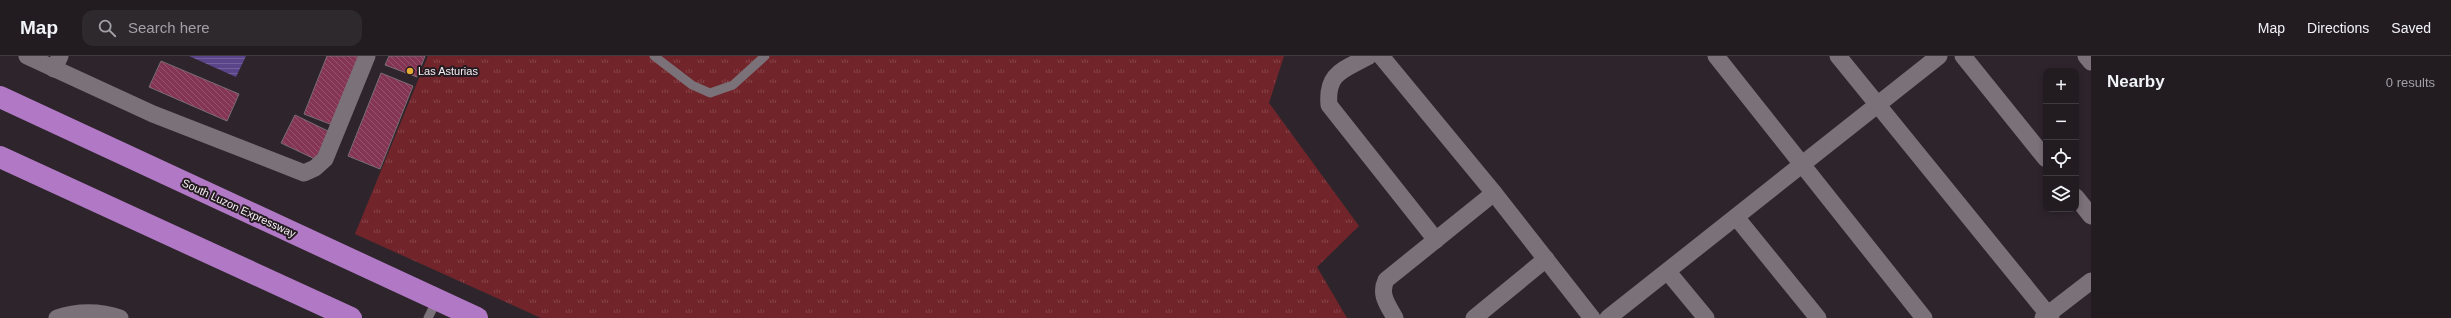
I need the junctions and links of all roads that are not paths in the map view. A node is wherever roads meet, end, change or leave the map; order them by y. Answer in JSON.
{"nodes":[{"id":1,"x":27,"y":56,"type":"edge"},
{"id":2,"x":368,"y":56,"type":"edge"},
{"id":3,"x":654,"y":56,"type":"edge"},
{"id":4,"x":765,"y":56,"type":"edge"},
{"id":5,"x":1369,"y":56,"type":"edge"},
{"id":6,"x":1381,"y":56,"type":"edge"},
{"id":7,"x":1716,"y":56,"type":"edge"},
{"id":8,"x":1838,"y":56,"type":"edge"},
{"id":9,"x":1939,"y":56,"type":"edge"},
{"id":10,"x":1963,"y":56,"type":"edge"},
{"id":11,"x":2086,"y":56,"type":"edge"},
{"id":12,"x":2091,"y":62,"type":"edge"},
{"id":13,"x":57,"y":63,"type":"edge"},
{"id":14,"x":0,"y":97,"type":"edge"},
{"id":15,"x":1877,"y":105,"type":"junction"},
{"id":16,"x":2043,"y":155,"type":"edge"},
{"id":17,"x":0,"y":157,"type":"edge"},
{"id":18,"x":1802,"y":164,"type":"junction"},
{"id":19,"x":1494,"y":193,"type":"junction"},
{"id":20,"x":2079,"y":201,"type":"edge"},
{"id":21,"x":2091,"y":216,"type":"edge"},
{"id":22,"x":1736,"y":217,"type":"junction"},
{"id":23,"x":1436,"y":240,"type":"junction"},
{"id":24,"x":1546,"y":259,"type":"junction"},
{"id":25,"x":1668,"y":272,"type":"junction"},
{"id":26,"x":2091,"y":281,"type":"edge"},
{"id":27,"x":433,"y":309,"type":"edge"},
{"id":28,"x":2047,"y":317,"type":"edge"},
{"id":29,"x":57,"y":318,"type":"edge"},
{"id":30,"x":120,"y":318,"type":"edge"},
{"id":31,"x":351,"y":318,"type":"edge"},
{"id":32,"x":478,"y":318,"type":"edge"},
{"id":33,"x":1395,"y":318,"type":"edge"},
{"id":34,"x":1474,"y":318,"type":"edge"},
{"id":35,"x":1592,"y":318,"type":"edge"},
{"id":36,"x":1608,"y":318,"type":"edge"},
{"id":37,"x":1706,"y":318,"type":"edge"},
{"id":38,"x":1818,"y":318,"type":"edge"},
{"id":39,"x":1924,"y":318,"type":"edge"}],
"edges":[{"from":1,"to":13,"type":"street"},
{"from":2,"to":13,"type":"street"},
{"from":3,"to":4,"type":"lane"},
{"from":5,"to":23,"type":"street"},
{"from":6,"to":19,"type":"street"},
{"from":7,"to":18,"type":"street"},
{"from":8,"to":15,"type":"street"},
{"from":9,"to":15,"type":"street"},
{"from":10,"to":16,"type":"street"},
{"from":11,"to":12,"type":"street"},
{"from":14,"to":27,"type":"highway","name":"South Luzon Expressway"},
{"from":15,"to":18,"type":"street"},
{"from":15,"to":28,"type":"street"},
{"from":17,"to":31,"type":"highway"},
{"from":18,"to":22,"type":"street"},
{"from":18,"to":39,"type":"street"},
{"from":19,"to":23,"type":"street"},
{"from":19,"to":24,"type":"street"},
{"from":20,"to":21,"type":"street"},
{"from":22,"to":25,"type":"street"},
{"from":22,"to":38,"type":"street"},
{"from":23,"to":33,"type":"street"},
{"from":24,"to":34,"type":"street"},
{"from":24,"to":35,"type":"street"},
{"from":25,"to":36,"type":"street"},
{"from":25,"to":37,"type":"street"},
{"from":26,"to":28,"type":"street"},
{"from":27,"to":32,"type":"highway","name":"South Luzon Expressway"},
{"from":29,"to":30,"type":"street"}]}
